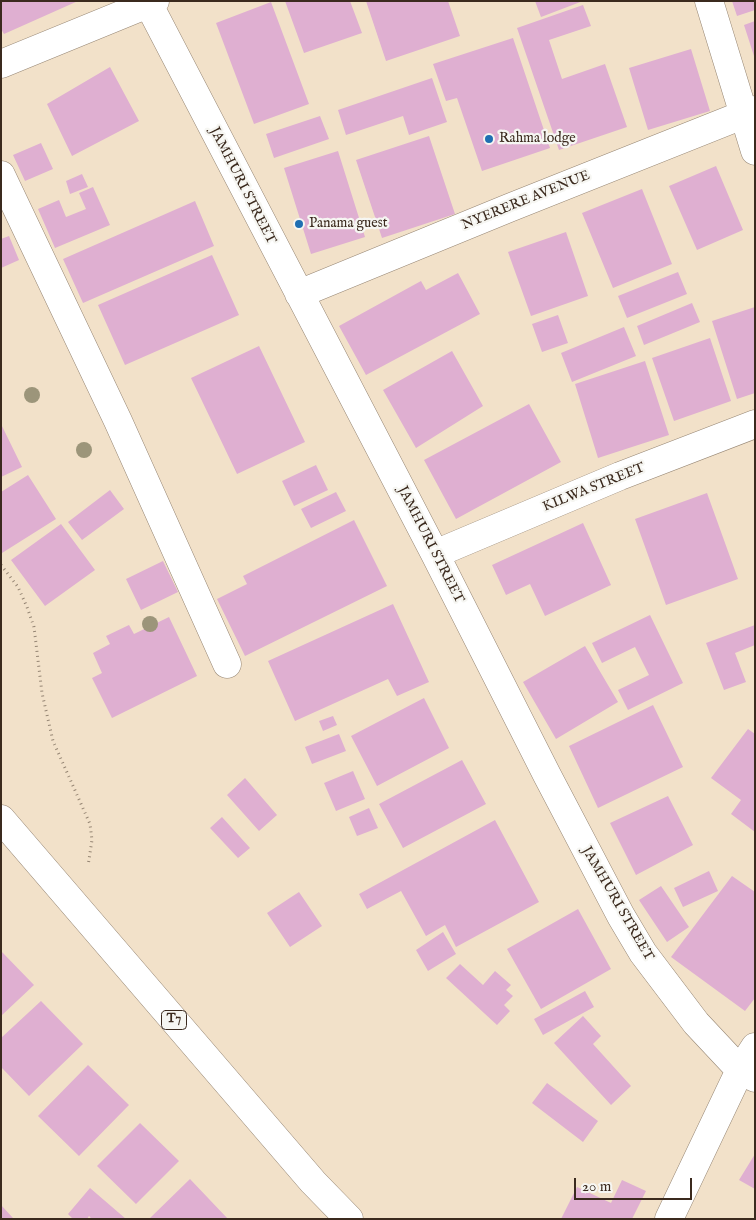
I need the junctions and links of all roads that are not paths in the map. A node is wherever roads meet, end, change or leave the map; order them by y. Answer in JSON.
{"nodes":[{"id":1,"x":709,"y":1,"type":"edge"},
{"id":2,"x":150,"y":2,"type":"edge"},
{"id":3,"x":1,"y":64,"type":"edge"},
{"id":4,"x":749,"y":112,"type":"edge"},
{"id":5,"x":755,"y":151,"type":"edge"},
{"id":6,"x":1,"y":174,"type":"edge"},
{"id":7,"x":299,"y":294,"type":"junction"},
{"id":8,"x":755,"y":424,"type":"edge"},
{"id":9,"x":435,"y":554,"type":"junction"},
{"id":10,"x":227,"y":664,"type":"dead end"},
{"id":11,"x":1,"y":818,"type":"edge"},
{"id":12,"x":755,"y":1047,"type":"edge"},
{"id":13,"x":747,"y":1074,"type":"edge"},
{"id":14,"x":349,"y":1219,"type":"edge"},
{"id":15,"x":669,"y":1219,"type":"edge"}],
"edges":[{"from":1,"to":4,"type":"main road"},
{"from":2,"to":3,"type":"main road"},
{"from":2,"to":7,"type":"main road","name":"JAMHURI STREET"},
{"from":4,"to":5,"type":"main road"},
{"from":4,"to":7,"type":"main road","name":"NYERERE AVENUE"},
{"from":6,"to":10,"type":"main road"},
{"from":7,"to":9,"type":"main road","name":"JAMHURI STREET"},
{"from":8,"to":9,"type":"main road","name":"KILWA STREET"},
{"from":9,"to":13,"type":"main road","name":"JAMHURI STREET"},
{"from":11,"to":14,"type":"main road","number":"T7"},
{"from":12,"to":13,"type":"main road"},
{"from":13,"to":15,"type":"main road"}]}
